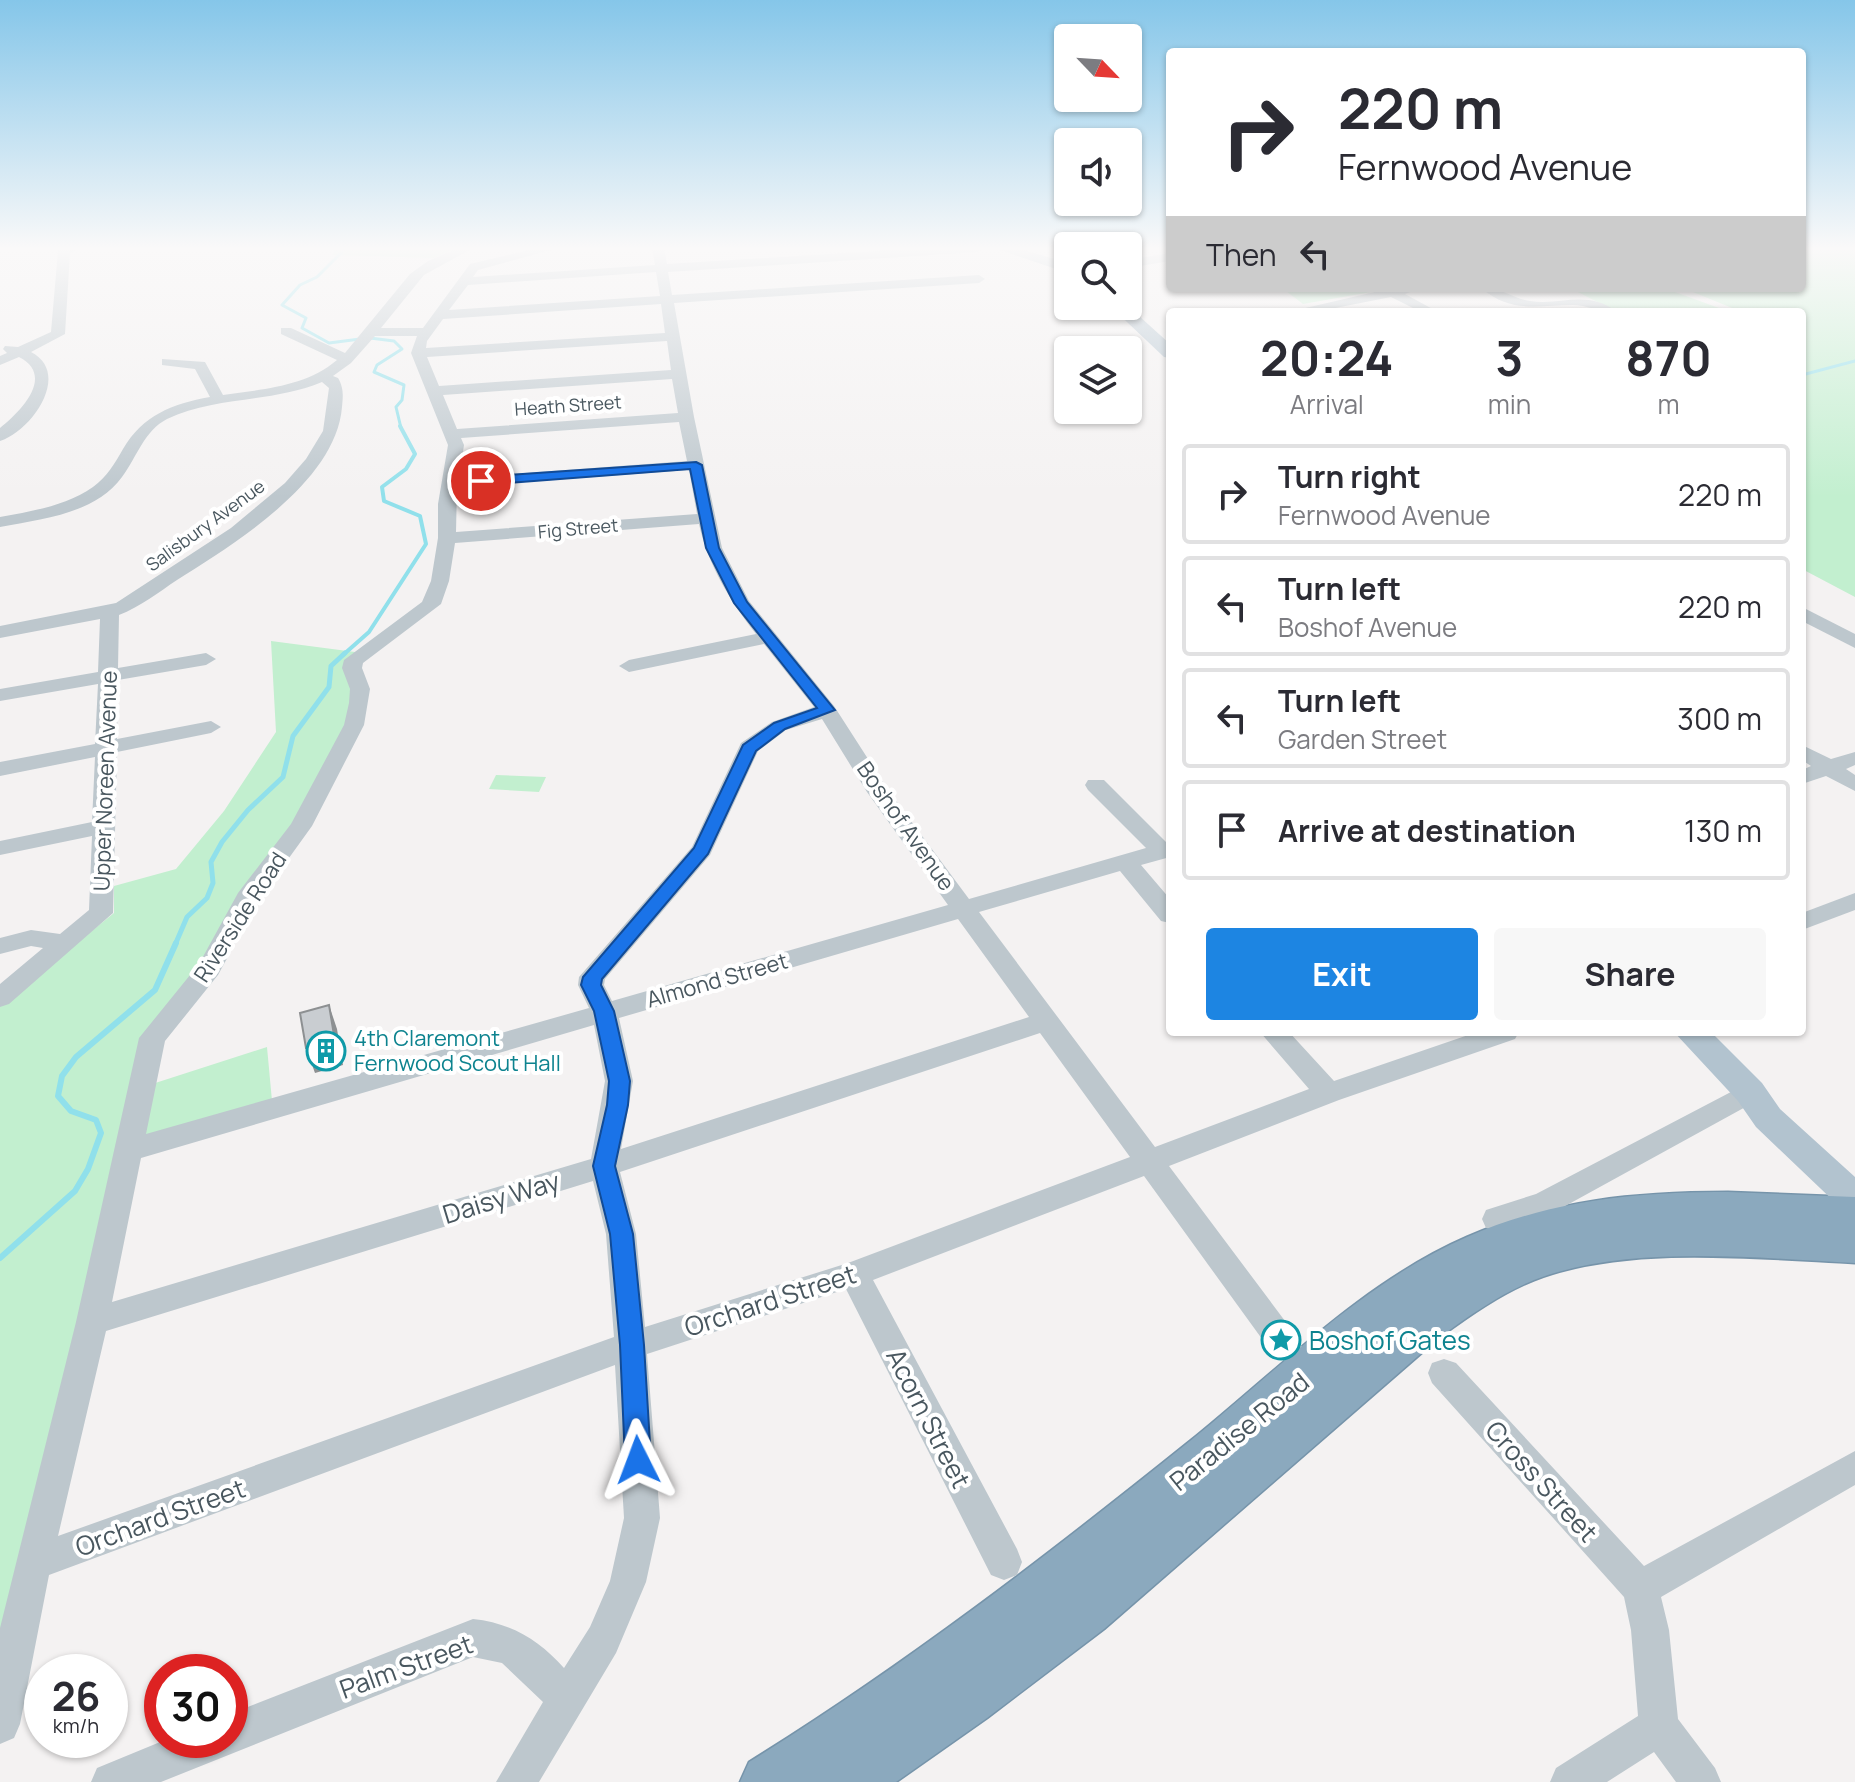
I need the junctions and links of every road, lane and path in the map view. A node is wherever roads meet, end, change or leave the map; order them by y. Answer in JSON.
{"nodes":[{"id":1,"x":58,"y":331,"type":"edge"},
{"id":2,"x":286,"y":331,"type":"dead end"},
{"id":3,"x":369,"y":331,"type":"edge"},
{"id":4,"x":671,"y":331,"type":"edge"},
{"id":5,"x":426,"y":332,"type":"joint"},
{"id":6,"x":365,"y":336,"type":"junction"},
{"id":7,"x":672,"y":337,"type":"junction"},
{"id":8,"x":0,"y":346,"type":"edge"},
{"id":9,"x":19,"y":353,"type":"junction"},
{"id":10,"x":418,"y":353,"type":"junction"},
{"id":11,"x":347,"y":357,"type":"junction"},
{"id":12,"x":0,"y":361,"type":"edge"},
{"id":13,"x":167,"y":362,"type":"dead end"},
{"id":14,"x":679,"y":374,"type":"junction"},
{"id":15,"x":321,"y":377,"type":"junction"},
{"id":16,"x":436,"y":391,"type":"junction"},
{"id":17,"x":219,"y":401,"type":"junction"},
{"id":18,"x":686,"y":417,"type":"junction"},
{"id":19,"x":454,"y":434,"type":"junction"},
{"id":20,"x":0,"y":436,"type":"edge"},
{"id":21,"x":696,"y":465,"type":"junction"},
{"id":22,"x":451,"y":483,"type":"junction"},
{"id":23,"x":709,"y":518,"type":"junction"},
{"id":24,"x":0,"y":522,"type":"edge"},
{"id":25,"x":447,"y":538,"type":"junction"},
{"id":26,"x":110,"y":612,"type":"junction"},
{"id":27,"x":1806,"y":615,"type":"edge"},
{"id":28,"x":0,"y":632,"type":"edge"},
{"id":29,"x":768,"y":637,"type":"junction"},
{"id":30,"x":1855,"y":642,"type":"edge"},
{"id":31,"x":206,"y":659,"type":"dead end"},
{"id":32,"x":629,"y":666,"type":"dead end"},
{"id":33,"x":109,"y":674,"type":"junction"},
{"id":34,"x":0,"y":695,"type":"edge"},
{"id":35,"x":827,"y":710,"type":"junction"},
{"id":36,"x":211,"y":727,"type":"dead end"},
{"id":37,"x":105,"y":748,"type":"junction"},
{"id":38,"x":1806,"y":754,"type":"edge"},
{"id":39,"x":1855,"y":758,"type":"edge"},
{"id":40,"x":1828,"y":768,"type":"junction"},
{"id":41,"x":0,"y":769,"type":"edge"},
{"id":42,"x":1806,"y":776,"type":"edge"},
{"id":43,"x":1855,"y":784,"type":"edge"},
{"id":44,"x":1096,"y":785,"type":"dead end"},
{"id":45,"x":104,"y":827,"type":"junction"},
{"id":46,"x":0,"y":848,"type":"edge"},
{"id":47,"x":1166,"y":850,"type":"edge"},
{"id":48,"x":1125,"y":862,"type":"junction"},
{"id":49,"x":1855,"y":901,"type":"edge"},
{"id":50,"x":967,"y":910,"type":"junction"},
{"id":51,"x":1166,"y":910,"type":"edge"},
{"id":52,"x":1806,"y":920,"type":"edge"},
{"id":53,"x":64,"y":943,"type":"junction"},
{"id":54,"x":0,"y":946,"type":"edge"},
{"id":55,"x":0,"y":998,"type":"edge"},
{"id":56,"x":604,"y":1011,"type":"junction"},
{"id":57,"x":1046,"y":1021,"type":"junction"},
{"id":58,"x":1277,"y":1036,"type":"edge"},
{"id":59,"x":1494,"y":1036,"type":"edge"},
{"id":60,"x":1695,"y":1036,"type":"edge"},
{"id":61,"x":1750,"y":1092,"type":"junction"},
{"id":62,"x":1329,"y":1093,"type":"junction"},
{"id":63,"x":126,"y":1151,"type":"junction"},
{"id":64,"x":1150,"y":1160,"type":"junction"},
{"id":65,"x":604,"y":1166,"type":"junction"},
{"id":66,"x":1855,"y":1174,"type":"edge"},
{"id":67,"x":1855,"y":1199,"type":"edge"},
{"id":68,"x":1855,"y":1214,"type":"edge"},
{"id":69,"x":1497,"y":1219,"type":"dead end"},
{"id":70,"x":1855,"y":1245,"type":"edge"},
{"id":71,"x":854,"y":1274,"type":"junction"},
{"id":72,"x":92,"y":1322,"type":"junction"},
{"id":73,"x":632,"y":1345,"type":"junction"},
{"id":74,"x":1286,"y":1347,"type":"dead end"},
{"id":75,"x":1444,"y":1373,"type":"dead end"},
{"id":76,"x":1851,"y":1477,"type":"edge"},
{"id":77,"x":1004,"y":1562,"type":"dead end"},
{"id":78,"x":32,"y":1563,"type":"junction"},
{"id":79,"x":1640,"y":1588,"type":"junction"},
{"id":80,"x":567,"y":1700,"type":"junction"},
{"id":81,"x":0,"y":1724,"type":"edge"},
{"id":82,"x":1659,"y":1726,"type":"junction"},
{"id":83,"x":248,"y":1727,"type":"edge"},
{"id":84,"x":170,"y":1758,"type":"edge"},
{"id":85,"x":515,"y":1781,"type":"edge"},
{"id":86,"x":111,"y":1782,"type":"edge"},
{"id":87,"x":769,"y":1782,"type":"edge"},
{"id":88,"x":846,"y":1782,"type":"edge"},
{"id":89,"x":1570,"y":1782,"type":"edge"},
{"id":90,"x":1701,"y":1782,"type":"edge"}],
"edges":[{"from":1,"to":9,"type":"street"},
{"from":2,"to":11,"type":"street"},
{"from":3,"to":6,"type":"street"},
{"from":4,"to":7,"type":"street","name":"Boshof Avenue"},
{"from":5,"to":6,"type":"street"},
{"from":5,"to":10,"type":"street"},
{"from":6,"to":11,"type":"street"},
{"from":7,"to":10,"type":"street"},
{"from":7,"to":14,"type":"street","name":"Boshof Avenue"},
{"from":8,"to":9,"type":"street"},
{"from":9,"to":12,"type":"street"},
{"from":9,"to":20,"type":"street"},
{"from":10,"to":16,"type":"street","name":"Riverside Road"},
{"from":11,"to":15,"type":"street"},
{"from":13,"to":17,"type":"street"},
{"from":14,"to":16,"type":"street"},
{"from":14,"to":18,"type":"street","name":"Boshof Avenue"},
{"from":15,"to":17,"type":"street"},
{"from":15,"to":26,"type":"street","name":"Salisbury Avenue"},
{"from":16,"to":19,"type":"street","name":"Riverside Road"},
{"from":17,"to":24,"type":"street"},
{"from":18,"to":19,"type":"street","name":"Heath Street"},
{"from":18,"to":21,"type":"street","name":"Boshof Avenue"},
{"from":19,"to":22,"type":"street","name":"Riverside Road"},
{"from":21,"to":22,"type":"street"},
{"from":21,"to":23,"type":"street","name":"Boshof Avenue"},
{"from":22,"to":25,"type":"street","name":"Riverside Road"},
{"from":23,"to":25,"type":"street","name":"Fig Street"},
{"from":23,"to":29,"type":"street","name":"Boshof Avenue"},
{"from":25,"to":63,"type":"street","name":"Riverside Road"},
{"from":26,"to":28,"type":"street"},
{"from":26,"to":33,"type":"street","name":"Upper Noreen Avenue"},
{"from":27,"to":30,"type":"street"},
{"from":29,"to":32,"type":"street"},
{"from":29,"to":35,"type":"street","name":"Boshof Avenue"},
{"from":31,"to":33,"type":"street"},
{"from":33,"to":34,"type":"street"},
{"from":33,"to":37,"type":"street","name":"Upper Noreen Avenue"},
{"from":35,"to":50,"type":"street","name":"Boshof Avenue"},
{"from":35,"to":56,"type":"street"},
{"from":36,"to":37,"type":"street"},
{"from":37,"to":41,"type":"street"},
{"from":37,"to":45,"type":"street","name":"Upper Noreen Avenue"},
{"from":38,"to":40,"type":"street"},
{"from":39,"to":40,"type":"street"},
{"from":40,"to":42,"type":"street"},
{"from":40,"to":43,"type":"street"},
{"from":44,"to":47,"type":"street"},
{"from":45,"to":46,"type":"street"},
{"from":45,"to":53,"type":"street","name":"Upper Noreen Avenue"},
{"from":47,"to":48,"type":"street","name":"Almond Street"},
{"from":48,"to":50,"type":"street","name":"Almond Street"},
{"from":48,"to":51,"type":"street"},
{"from":49,"to":52,"type":"street"},
{"from":50,"to":56,"type":"street","name":"Almond Street"},
{"from":50,"to":57,"type":"street","name":"Boshof Avenue"},
{"from":53,"to":54,"type":"street"},
{"from":53,"to":55,"type":"street","name":"Upper Noreen Avenue"},
{"from":56,"to":63,"type":"street","name":"Almond Street"},
{"from":56,"to":65,"type":"street"},
{"from":57,"to":64,"type":"street","name":"Boshof Avenue"},
{"from":57,"to":65,"type":"street","name":"Daisy Way"},
{"from":58,"to":62,"type":"street"},
{"from":59,"to":62,"type":"street","name":"Orchard Street"},
{"from":60,"to":61,"type":"main road"},
{"from":61,"to":66,"type":"main road"},
{"from":61,"to":67,"type":"main road"},
{"from":61,"to":69,"type":"street"},
{"from":62,"to":64,"type":"street","name":"Orchard Street"},
{"from":63,"to":72,"type":"street","name":"Riverside Road"},
{"from":64,"to":71,"type":"street","name":"Orchard Street"},
{"from":64,"to":74,"type":"street","name":"Boshof Avenue"},
{"from":65,"to":72,"type":"street","name":"Daisy Way"},
{"from":65,"to":73,"type":"street"},
{"from":68,"to":87,"type":"highway","name":"Paradise Road"},
{"from":70,"to":88,"type":"highway","name":"Paradise Road"},
{"from":71,"to":73,"type":"street","name":"Orchard Street"},
{"from":71,"to":77,"type":"street","name":"Acorn Street"},
{"from":72,"to":78,"type":"street","name":"Riverside Road"},
{"from":73,"to":78,"type":"street","name":"Orchard Street"},
{"from":73,"to":80,"type":"street"},
{"from":75,"to":79,"type":"street","name":"Cross Street"},
{"from":76,"to":79,"type":"street"},
{"from":78,"to":81,"type":"street","name":"Riverside Road"},
{"from":79,"to":82,"type":"street"},
{"from":80,"to":83,"type":"street","name":"Palm Street"},
{"from":80,"to":85,"type":"street"},
{"from":82,"to":89,"type":"street"},
{"from":82,"to":90,"type":"street"},
{"from":84,"to":86,"type":"street"}]}
